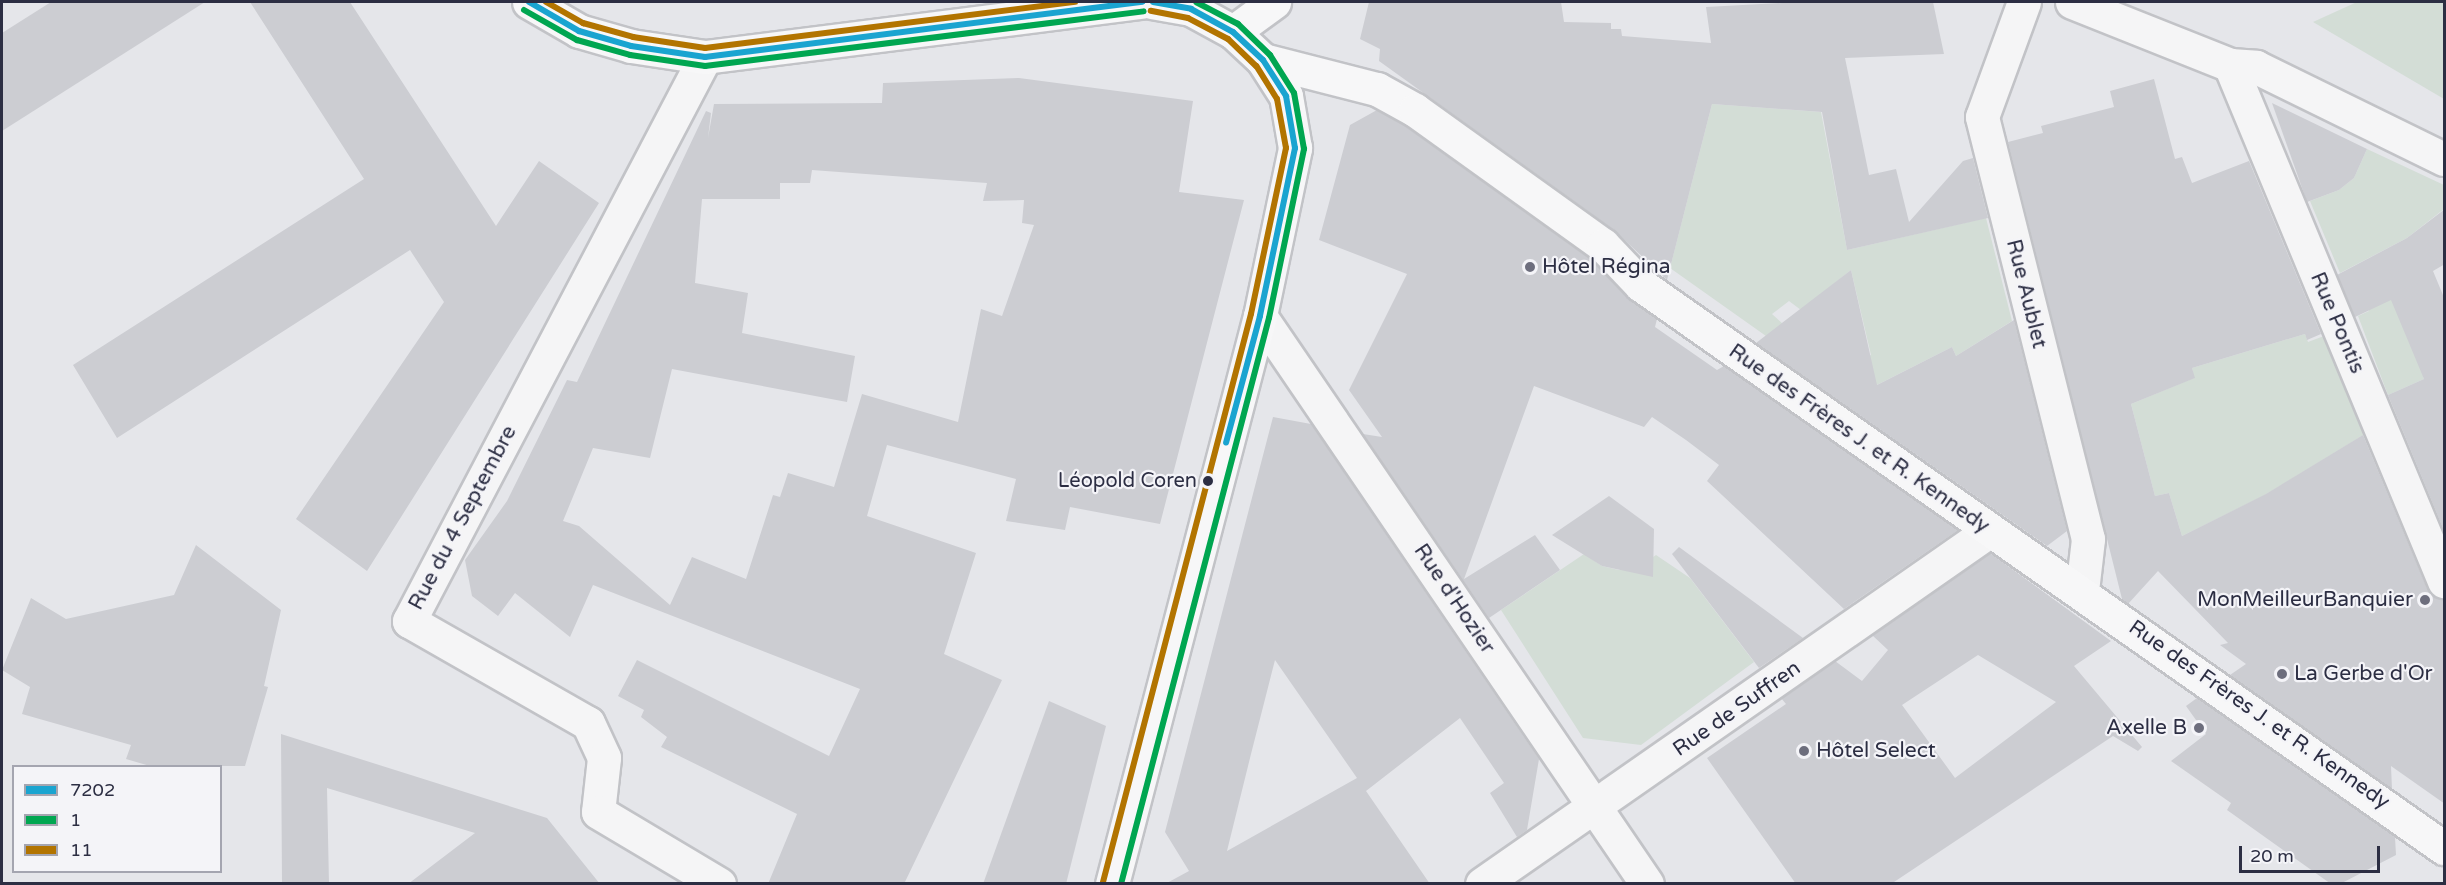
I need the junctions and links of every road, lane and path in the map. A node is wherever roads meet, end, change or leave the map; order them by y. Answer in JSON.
{"nodes":[{"id":1,"x":529,"y":2,"type":"edge"},
{"id":2,"x":1143,"y":2,"type":"edge"},
{"id":3,"x":1153,"y":2,"type":"edge"},
{"id":4,"x":1274,"y":2,"type":"edge"},
{"id":5,"x":2024,"y":2,"type":"edge"},
{"id":6,"x":2072,"y":2,"type":"edge"},
{"id":7,"x":1233,"y":32,"type":"junction"},
{"id":8,"x":705,"y":57,"type":"junction"},
{"id":9,"x":1263,"y":60,"type":"junction"},
{"id":10,"x":2230,"y":65,"type":"junction"},
{"id":11,"x":2445,"y":159,"type":"edge"},
{"id":12,"x":1260,"y":316,"type":"junction"},
{"id":13,"x":1989,"y":531,"type":"junction"},
{"id":14,"x":2445,"y":581,"type":"edge"},
{"id":15,"x":2082,"y":591,"type":"junction"},
{"id":16,"x":1596,"y":808,"type":"junction"},
{"id":17,"x":2445,"y":848,"type":"edge"},
{"id":18,"x":719,"y":884,"type":"edge"},
{"id":19,"x":1112,"y":884,"type":"edge"},
{"id":20,"x":1482,"y":884,"type":"edge"},
{"id":21,"x":1647,"y":884,"type":"edge"}],
"edges":[{"from":1,"to":8,"type":"main road"},
{"from":2,"to":8,"type":"main road"},
{"from":3,"to":7,"type":"main road"},
{"from":4,"to":7,"type":"main road"},
{"from":5,"to":15,"type":"street","name":"Rue Aublet"},
{"from":6,"to":10,"type":"street"},
{"from":7,"to":9,"type":"main road"},
{"from":8,"to":18,"type":"street","name":"Rue du 4 Septembre"},
{"from":9,"to":12,"type":"main road"},
{"from":9,"to":13,"type":"main road","name":"Rue des Frères J. et R. Kennedy"},
{"from":10,"to":11,"type":"street"},
{"from":10,"to":14,"type":"street","name":"Rue Pontis"},
{"from":12,"to":16,"type":"street","name":"Rue d'Hozier"},
{"from":12,"to":19,"type":"main road"},
{"from":13,"to":15,"type":"main road","name":"Rue des Frères J. et R. Kennedy"},
{"from":13,"to":16,"type":"street","name":"Rue de Suffren"},
{"from":15,"to":17,"type":"main road","name":"Rue des Frères J. et R. Kennedy"},
{"from":16,"to":20,"type":"street","name":"Rue de Suffren"},
{"from":16,"to":21,"type":"street","name":"Rue d'Hozier"}]}
